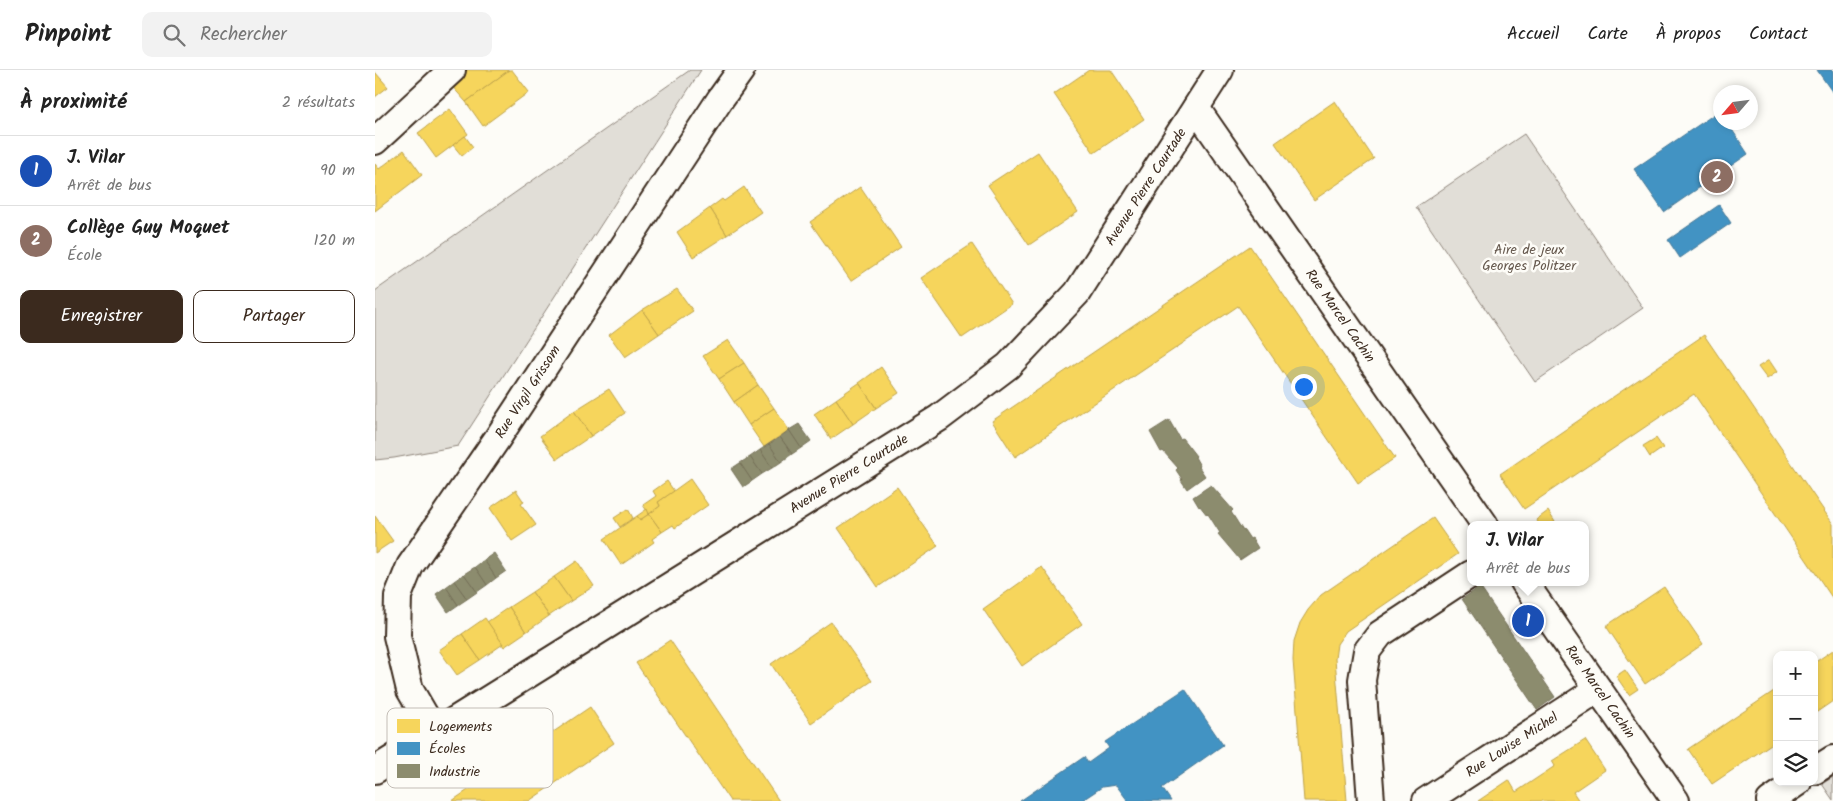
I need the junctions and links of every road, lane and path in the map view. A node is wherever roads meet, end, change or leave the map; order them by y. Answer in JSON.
{"nodes":[{"id":1,"x":453,"y":70,"type":"edge"},
{"id":2,"x":741,"y":70,"type":"edge"},
{"id":3,"x":1221,"y":70,"type":"edge"},
{"id":4,"x":1196,"y":108,"type":"junction"},
{"id":5,"x":375,"y":141,"type":"edge"},
{"id":6,"x":1482,"y":521,"type":"edge"},
{"id":7,"x":1467,"y":577,"type":"edge"},
{"id":8,"x":1527,"y":586,"type":"edge"},
{"id":9,"x":386,"y":636,"type":"edge"},
{"id":10,"x":1598,"y":688,"type":"junction"},
{"id":11,"x":420,"y":708,"type":"edge"},
{"id":12,"x":475,"y":708,"type":"edge"},
{"id":13,"x":1833,"y":758,"type":"edge"},
{"id":14,"x":387,"y":763,"type":"edge"},
{"id":15,"x":1818,"y":768,"type":"edge"},
{"id":16,"x":375,"y":770,"type":"edge"},
{"id":17,"x":1797,"y":790,"type":"edge"},
{"id":18,"x":1371,"y":801,"type":"edge"},
{"id":19,"x":1426,"y":801,"type":"edge"},
{"id":20,"x":1676,"y":801,"type":"edge"},
{"id":21,"x":1770,"y":801,"type":"edge"}],
"edges":[{"from":1,"to":5,"type":"street"},
{"from":2,"to":9,"type":"street","name":"Rue Virgil Grissom"},
{"from":3,"to":4,"type":"street","name":"Avenue Pierre Courtade"},
{"from":4,"to":6,"type":"street","name":"Rue Marcel Cachin"},
{"from":4,"to":12,"type":"street","name":"Avenue Pierre Courtade"},
{"from":7,"to":18,"type":"street"},
{"from":8,"to":10,"type":"street","name":"Rue Marcel Cachin"},
{"from":9,"to":11,"type":"street","name":"Rue Virgil Grissom"},
{"from":10,"to":19,"type":"street","name":"Rue Louise Michel"},
{"from":10,"to":20,"type":"street","name":"Rue Marcel Cachin"},
{"from":13,"to":15,"type":"street"},
{"from":14,"to":16,"type":"street","name":"Avenue Pierre Courtade"},
{"from":17,"to":21,"type":"street"}]}
